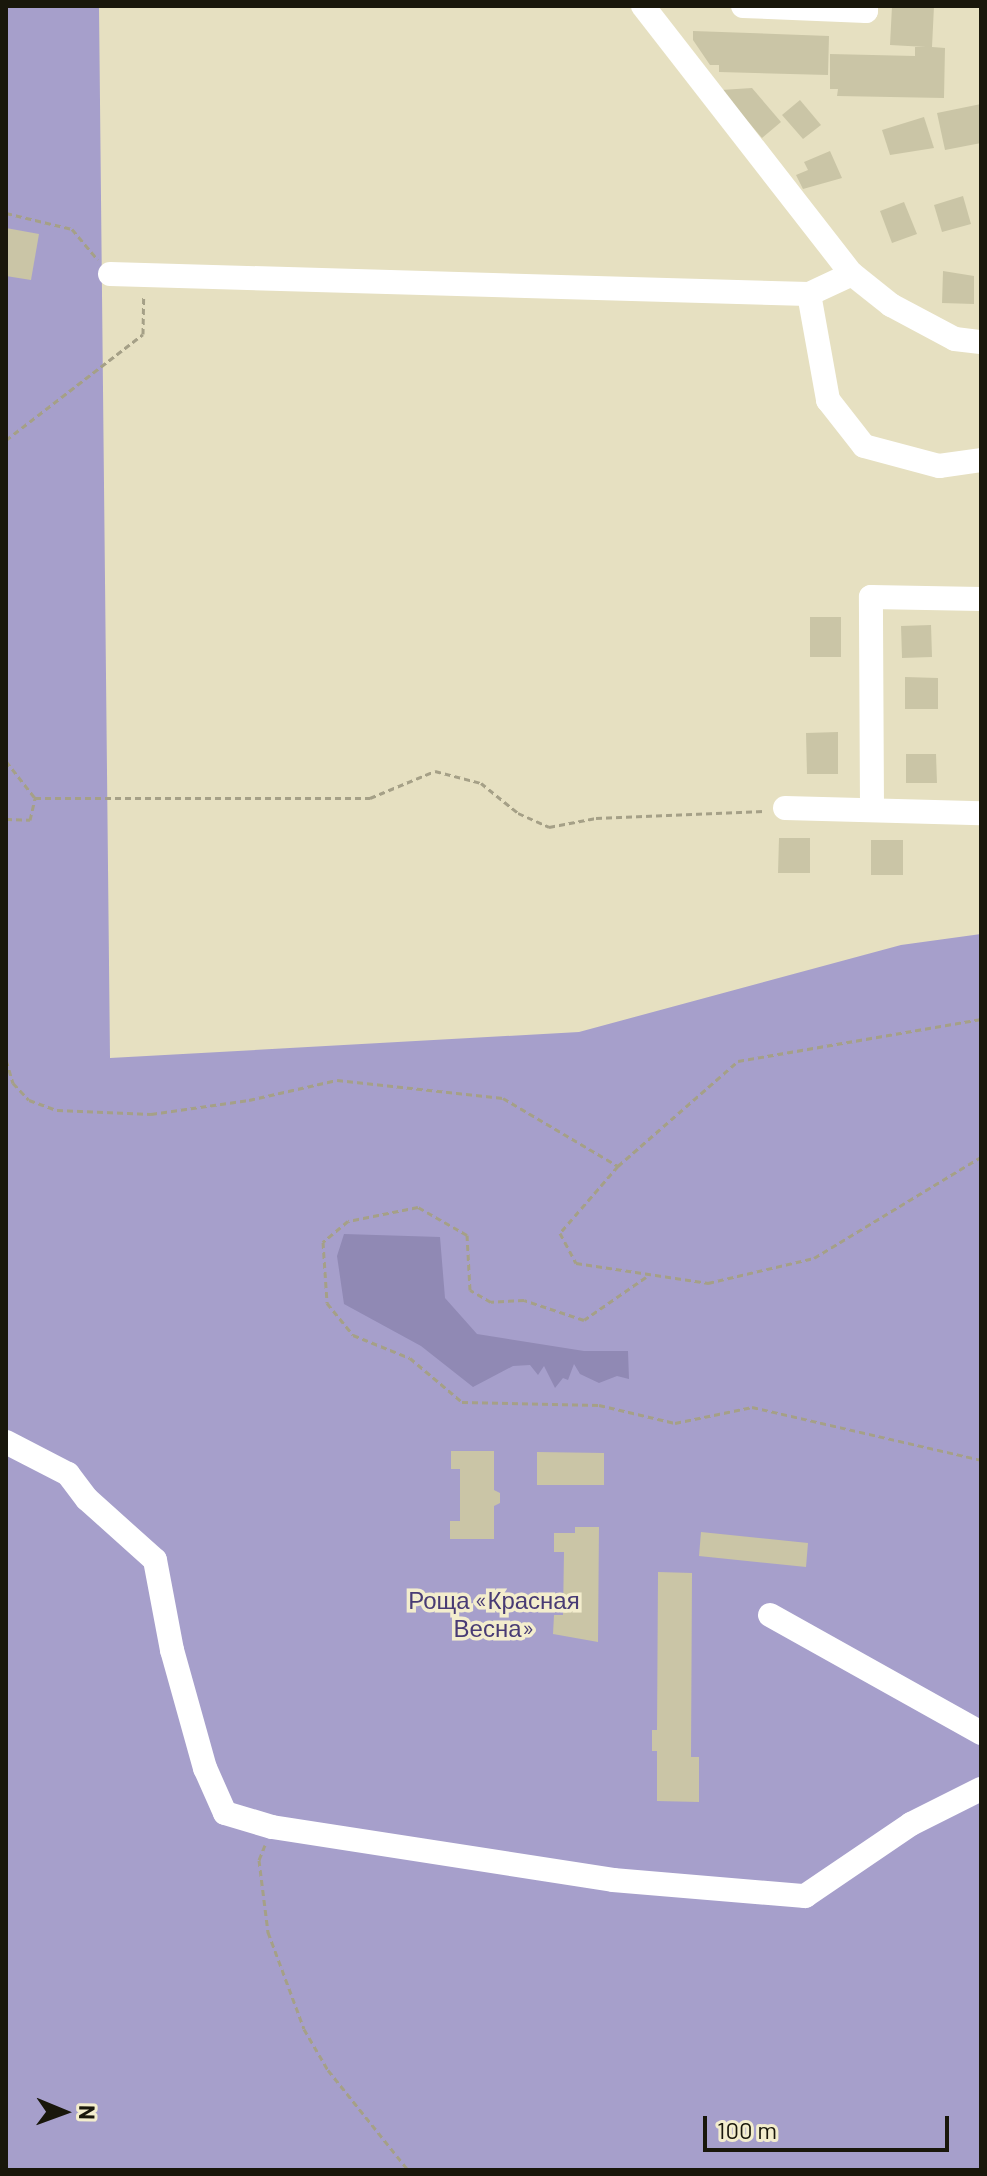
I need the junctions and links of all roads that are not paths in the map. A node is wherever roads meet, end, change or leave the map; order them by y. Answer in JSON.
{"nodes":[{"id":1,"x":643,"y":6,"type":"edge"},
{"id":2,"x":743,"y":6,"type":"edge"},
{"id":3,"x":866,"y":6,"type":"edge"},
{"id":4,"x":110,"y":274,"type":"road end"},
{"id":5,"x":852,"y":274,"type":"junction"},
{"id":6,"x":809,"y":294,"type":"junction"},
{"id":7,"x":981,"y":342,"type":"edge"},
{"id":8,"x":981,"y":460,"type":"edge"},
{"id":9,"x":981,"y":599,"type":"edge"},
{"id":10,"x":785,"y":808,"type":"road end"},
{"id":11,"x":872,"y":809,"type":"junction"},
{"id":12,"x":981,"y":813,"type":"edge"},
{"id":13,"x":6,"y":1442,"type":"edge"},
{"id":14,"x":770,"y":1615,"type":"dead end"},
{"id":15,"x":981,"y":1733,"type":"edge"},
{"id":16,"x":981,"y":1789,"type":"edge"}],
"edges":[{"from":1,"to":5,"type":"street"},
{"from":2,"to":3,"type":"street"},
{"from":4,"to":6,"type":"street"},
{"from":5,"to":6,"type":"street"},
{"from":5,"to":7,"type":"street"},
{"from":6,"to":8,"type":"street"},
{"from":9,"to":11,"type":"street"},
{"from":10,"to":11,"type":"street"},
{"from":11,"to":12,"type":"street"},
{"from":13,"to":16,"type":"street"},
{"from":14,"to":15,"type":"street"}]}
